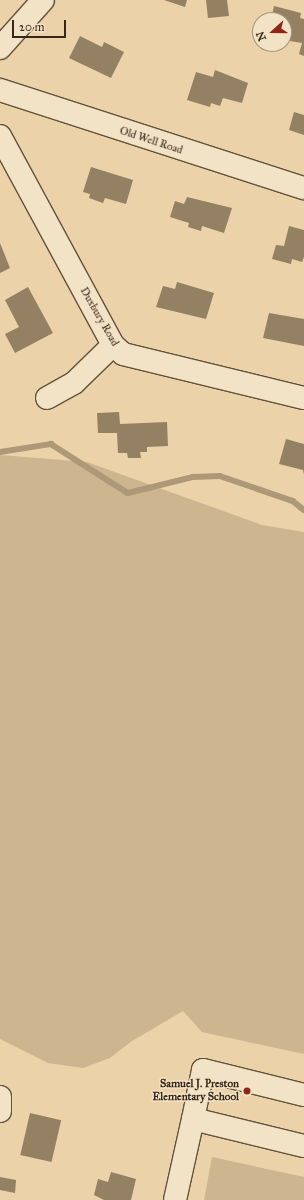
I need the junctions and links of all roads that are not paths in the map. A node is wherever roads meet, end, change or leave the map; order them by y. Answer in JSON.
{"nodes":[{"id":1,"x":43,"y":0,"type":"edge"},
{"id":2,"x":0,"y":48,"type":"edge"},
{"id":3,"x":0,"y":90,"type":"edge"},
{"id":4,"x":0,"y":136,"type":"edge"},
{"id":5,"x":304,"y":188,"type":"edge"},
{"id":6,"x":113,"y":345,"type":"junction"},
{"id":7,"x":47,"y":398,"type":"dead end"},
{"id":8,"x":304,"y":398,"type":"edge"},
{"id":9,"x":304,"y":1095,"type":"edge"},
{"id":10,"x":0,"y":1097,"type":"edge"},
{"id":11,"x":0,"y":1111,"type":"edge"},
{"id":12,"x":192,"y":1125,"type":"junction"},
{"id":13,"x":304,"y":1146,"type":"edge"},
{"id":14,"x":175,"y":1200,"type":"edge"}],
"edges":[{"from":1,"to":2,"type":"street"},
{"from":3,"to":5,"type":"street","name":"Old Well Road"},
{"from":4,"to":6,"type":"street","name":"Duxbury Road"},
{"from":6,"to":7,"type":"street"},
{"from":6,"to":8,"type":"street","name":"Duxbury Road"},
{"from":9,"to":12,"type":"street"},
{"from":10,"to":11,"type":"street"},
{"from":12,"to":13,"type":"street"},
{"from":12,"to":14,"type":"street"}]}
